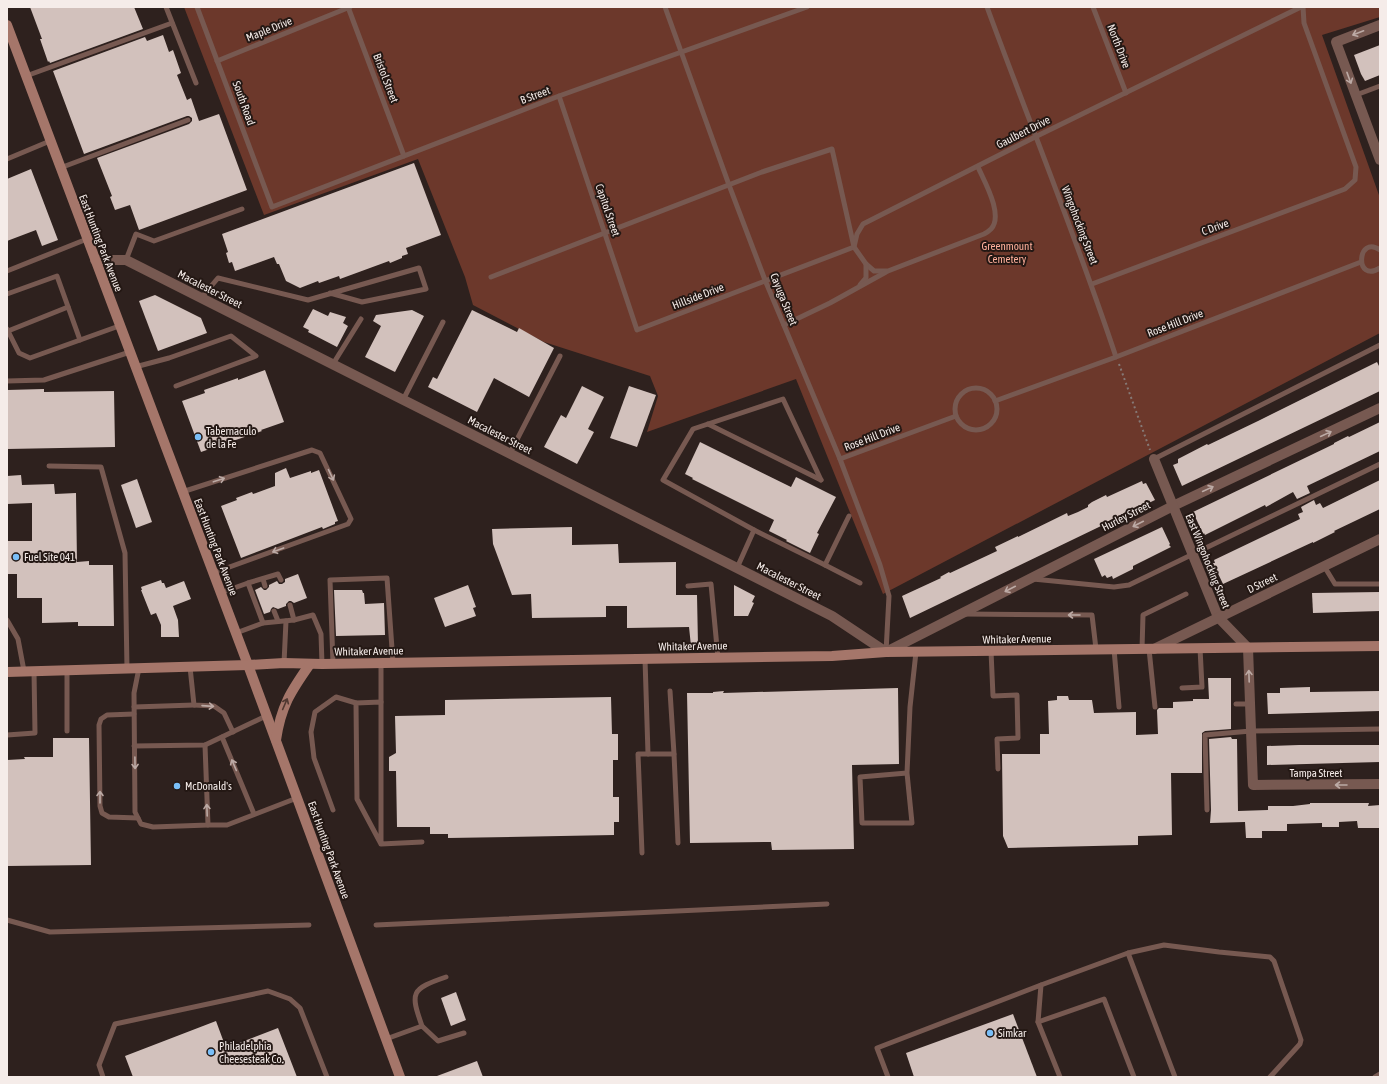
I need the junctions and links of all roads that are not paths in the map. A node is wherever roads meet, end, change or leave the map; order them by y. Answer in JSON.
{"nodes":[{"id":1,"x":166,"y":7,"type":"edge"},
{"id":2,"x":197,"y":7,"type":"edge"},
{"id":3,"x":349,"y":7,"type":"edge"},
{"id":4,"x":665,"y":7,"type":"edge"},
{"id":5,"x":807,"y":7,"type":"edge"},
{"id":6,"x":987,"y":7,"type":"edge"},
{"id":7,"x":1093,"y":7,"type":"edge"},
{"id":8,"x":1302,"y":7,"type":"edge"},
{"id":9,"x":172,"y":22,"type":"junction"},
{"id":10,"x":1380,"y":25,"type":"edge"},
{"id":11,"x":7,"y":26,"type":"edge"},
{"id":12,"x":682,"y":53,"type":"junction"},
{"id":13,"x":217,"y":61,"type":"junction"},
{"id":14,"x":26,"y":76,"type":"junction"},
{"id":15,"x":196,"y":83,"type":"dead end"},
{"id":16,"x":1380,"y":86,"type":"edge"},
{"id":17,"x":1126,"y":93,"type":"junction"},
{"id":18,"x":1356,"y":95,"type":"junction"},
{"id":19,"x":559,"y":96,"type":"junction"},
{"id":20,"x":188,"y":120,"type":"dead end"},
{"id":21,"x":1035,"y":137,"type":"junction"},
{"id":22,"x":50,"y":141,"type":"junction"},
{"id":23,"x":404,"y":156,"type":"junction"},
{"id":24,"x":1379,"y":156,"type":"edge"},
{"id":25,"x":7,"y":158,"type":"edge"},
{"id":26,"x":978,"y":167,"type":"junction"},
{"id":27,"x":60,"y":168,"type":"junction"},
{"id":28,"x":729,"y":185,"type":"junction"},
{"id":29,"x":272,"y":207,"type":"joint"},
{"id":30,"x":242,"y":209,"type":"dead end"},
{"id":31,"x":605,"y":232,"type":"junction"},
{"id":32,"x":87,"y":239,"type":"junction"},
{"id":33,"x":854,"y":247,"type":"junction"},
{"id":34,"x":1380,"y":250,"type":"edge"},
{"id":35,"x":95,"y":260,"type":"junction"},
{"id":36,"x":126,"y":260,"type":"junction"},
{"id":37,"x":1361,"y":262,"type":"junction"},
{"id":38,"x":866,"y":264,"type":"junction"},
{"id":39,"x":1380,"y":268,"type":"edge"},
{"id":40,"x":7,"y":271,"type":"edge"},
{"id":41,"x":888,"y":271,"type":"junction"},
{"id":42,"x":491,"y":277,"type":"dead end"},
{"id":43,"x":765,"y":280,"type":"junction"},
{"id":44,"x":1092,"y":284,"type":"junction"},
{"id":45,"x":860,"y":286,"type":"junction"},
{"id":46,"x":330,"y":293,"type":"junction"},
{"id":47,"x":7,"y":294,"type":"edge"},
{"id":48,"x":201,"y":298,"type":"junction"},
{"id":49,"x":68,"y":307,"type":"junction"},
{"id":50,"x":361,"y":319,"type":"dead end"},
{"id":51,"x":443,"y":322,"type":"dead end"},
{"id":52,"x":784,"y":325,"type":"junction"},
{"id":53,"x":120,"y":326,"type":"junction"},
{"id":54,"x":8,"y":330,"type":"edge"},
{"id":55,"x":637,"y":330,"type":"joint"},
{"id":56,"x":80,"y":340,"type":"junction"},
{"id":57,"x":1380,"y":345,"type":"edge"},
{"id":58,"x":130,"y":352,"type":"junction"},
{"id":59,"x":560,"y":356,"type":"dead end"},
{"id":60,"x":1116,"y":357,"type":"junction"},
{"id":61,"x":333,"y":364,"type":"junction"},
{"id":62,"x":135,"y":367,"type":"junction"},
{"id":63,"x":7,"y":381,"type":"edge"},
{"id":64,"x":176,"y":386,"type":"dead end"},
{"id":65,"x":403,"y":400,"type":"junction"},
{"id":66,"x":995,"y":401,"type":"junction"},
{"id":67,"x":1380,"y":408,"type":"edge"},
{"id":68,"x":956,"y":416,"type":"junction"},
{"id":69,"x":708,"y":424,"type":"junction"},
{"id":70,"x":510,"y":453,"type":"junction"},
{"id":71,"x":1152,"y":455,"type":"joint"},
{"id":72,"x":840,"y":459,"type":"junction"},
{"id":73,"x":1380,"y":464,"type":"edge"},
{"id":74,"x":49,"y":466,"type":"dead end"},
{"id":75,"x":182,"y":492,"type":"junction"},
{"id":76,"x":1173,"y":506,"type":"junction"},
{"id":77,"x":849,"y":516,"type":"dead end"},
{"id":78,"x":754,"y":530,"type":"junction"},
{"id":79,"x":1380,"y":539,"type":"edge"},
{"id":80,"x":1193,"y":555,"type":"junction"},
{"id":81,"x":825,"y":565,"type":"junction"},
{"id":82,"x":1324,"y":566,"type":"junction"},
{"id":83,"x":737,"y":568,"type":"junction"},
{"id":84,"x":213,"y":573,"type":"junction"},
{"id":85,"x":263,"y":579,"type":"junction"},
{"id":86,"x":1030,"y":579,"type":"junction"},
{"id":87,"x":281,"y":580,"type":"dead end"},
{"id":88,"x":248,"y":583,"type":"junction"},
{"id":89,"x":860,"y":583,"type":"dead end"},
{"id":90,"x":1380,"y":584,"type":"edge"},
{"id":91,"x":265,"y":586,"type":"dead end"},
{"id":92,"x":688,"y":586,"type":"dead end"},
{"id":93,"x":220,"y":593,"type":"junction"},
{"id":94,"x":1186,"y":594,"type":"dead end"},
{"id":95,"x":290,"y":605,"type":"dead end"},
{"id":96,"x":274,"y":611,"type":"dead end"},
{"id":97,"x":960,"y":614,"type":"junction"},
{"id":98,"x":1218,"y":617,"type":"junction"},
{"id":99,"x":7,"y":620,"type":"edge"},
{"id":100,"x":294,"y":620,"type":"junction"},
{"id":101,"x":278,"y":621,"type":"junction"},
{"id":102,"x":286,"y":621,"type":"junction"},
{"id":103,"x":262,"y":623,"type":"junction"},
{"id":104,"x":236,"y":633,"type":"junction"},
{"id":105,"x":1380,"y":646,"type":"edge"},
{"id":106,"x":1200,"y":648,"type":"junction"},
{"id":107,"x":1248,"y":648,"type":"junction"},
{"id":108,"x":1096,"y":649,"type":"junction"},
{"id":109,"x":1114,"y":649,"type":"junction"},
{"id":110,"x":1149,"y":649,"type":"junction"},
{"id":111,"x":991,"y":651,"type":"junction"},
{"id":112,"x":886,"y":652,"type":"junction"},
{"id":113,"x":916,"y":652,"type":"junction"},
{"id":114,"x":718,"y":658,"type":"junction"},
{"id":115,"x":645,"y":659,"type":"junction"},
{"id":116,"x":284,"y":662,"type":"junction"},
{"id":117,"x":381,"y":663,"type":"junction"},
{"id":118,"x":393,"y":663,"type":"junction"},
{"id":119,"x":310,"y":664,"type":"junction"},
{"id":120,"x":322,"y":664,"type":"junction"},
{"id":121,"x":333,"y":664,"type":"junction"},
{"id":122,"x":248,"y":666,"type":"junction"},
{"id":123,"x":190,"y":667,"type":"junction"},
{"id":124,"x":139,"y":668,"type":"junction"},
{"id":125,"x":127,"y":669,"type":"junction"},
{"id":126,"x":67,"y":670,"type":"junction"},
{"id":127,"x":29,"y":671,"type":"junction"},
{"id":128,"x":7,"y":672,"type":"edge"},
{"id":129,"x":1182,"y":688,"type":"dead end"},
{"id":130,"x":670,"y":691,"type":"dead end"},
{"id":131,"x":381,"y":702,"type":"junction"},
{"id":132,"x":356,"y":703,"type":"junction"},
{"id":133,"x":1236,"y":704,"type":"dead end"},
{"id":134,"x":1250,"y":704,"type":"junction"},
{"id":135,"x":194,"y":705,"type":"junction"},
{"id":136,"x":134,"y":707,"type":"junction"},
{"id":137,"x":1120,"y":707,"type":"dead end"},
{"id":138,"x":1155,"y":707,"type":"dead end"},
{"id":139,"x":134,"y":714,"type":"junction"},
{"id":140,"x":266,"y":716,"type":"junction"},
{"id":141,"x":1380,"y":729,"type":"edge"},
{"id":142,"x":67,"y":731,"type":"dead end"},
{"id":143,"x":1251,"y":731,"type":"junction"},
{"id":144,"x":233,"y":732,"type":"junction"},
{"id":145,"x":7,"y":735,"type":"edge"},
{"id":146,"x":222,"y":737,"type":"junction"},
{"id":147,"x":276,"y":742,"type":"junction"},
{"id":148,"x":205,"y":745,"type":"junction"},
{"id":149,"x":134,"y":746,"type":"junction"},
{"id":150,"x":648,"y":754,"type":"junction"},
{"id":151,"x":674,"y":754,"type":"junction"},
{"id":152,"x":998,"y":769,"type":"dead end"},
{"id":153,"x":908,"y":773,"type":"junction"},
{"id":154,"x":1380,"y":784,"type":"edge"},
{"id":155,"x":297,"y":798,"type":"junction"},
{"id":156,"x":333,"y":810,"type":"dead end"},
{"id":157,"x":1207,"y":810,"type":"dead end"},
{"id":158,"x":254,"y":814,"type":"junction"},
{"id":159,"x":138,"y":818,"type":"junction"},
{"id":160,"x":208,"y":825,"type":"junction"},
{"id":161,"x":422,"y":842,"type":"dead end"},
{"id":162,"x":678,"y":843,"type":"dead end"},
{"id":163,"x":381,"y":844,"type":"junction"},
{"id":164,"x":642,"y":853,"type":"dead end"},
{"id":165,"x":826,"y":904,"type":"dead end"},
{"id":166,"x":7,"y":920,"type":"edge"},
{"id":167,"x":309,"y":925,"type":"dead end"},
{"id":168,"x":376,"y":925,"type":"dead end"},
{"id":169,"x":1128,"y":953,"type":"junction"},
{"id":170,"x":446,"y":977,"type":"dead end"},
{"id":171,"x":1041,"y":985,"type":"junction"},
{"id":172,"x":1038,"y":1022,"type":"junction"},
{"id":173,"x":422,"y":1026,"type":"junction"},
{"id":174,"x":464,"y":1033,"type":"dead end"},
{"id":175,"x":386,"y":1039,"type":"junction"},
{"id":176,"x":1380,"y":1074,"type":"edge"},
{"id":177,"x":103,"y":1077,"type":"edge"},
{"id":178,"x":327,"y":1077,"type":"edge"},
{"id":179,"x":400,"y":1077,"type":"edge"},
{"id":180,"x":888,"y":1077,"type":"edge"},
{"id":181,"x":1060,"y":1077,"type":"edge"},
{"id":182,"x":1134,"y":1077,"type":"edge"},
{"id":183,"x":1175,"y":1077,"type":"edge"},
{"id":184,"x":1270,"y":1077,"type":"edge"},
{"id":185,"x":1375,"y":1077,"type":"edge"}],
"edges":[{"from":1,"to":9,"type":"lane"},
{"from":2,"to":13,"type":"lane","name":"South Road"},
{"from":3,"to":13,"type":"lane","name":"Maple Drive"},
{"from":3,"to":23,"type":"lane","name":"Bristol Street"},
{"from":4,"to":12,"type":"lane","name":"Cayuga Street"},
{"from":5,"to":12,"type":"lane","name":"B Street"},
{"from":6,"to":21,"type":"lane","name":"Wingohocking Street"},
{"from":7,"to":17,"type":"lane","name":"North Drive"},
{"from":8,"to":17,"type":"lane","name":"Gaulbert Drive"},
{"from":8,"to":44,"type":"lane","name":"C Drive"},
{"from":9,"to":14,"type":"lane"},
{"from":9,"to":15,"type":"lane"},
{"from":10,"to":18,"type":"street","one_way":true},
{"from":11,"to":14,"type":"main road","name":"East Hunting Park Avenue"},
{"from":12,"to":19,"type":"lane","name":"B Street"},
{"from":12,"to":28,"type":"lane","name":"Cayuga Street"},
{"from":13,"to":29,"type":"lane","name":"South Road"},
{"from":14,"to":22,"type":"main road","name":"East Hunting Park Avenue"},
{"from":16,"to":18,"type":"lane"},
{"from":17,"to":21,"type":"lane","name":"Gaulbert Drive"},
{"from":18,"to":24,"type":"street"},
{"from":19,"to":23,"type":"lane","name":"B Street"},
{"from":19,"to":31,"type":"lane","name":"Capitol Street"},
{"from":20,"to":27,"type":"lane"},
{"from":21,"to":26,"type":"lane","name":"Gaulbert Drive"},
{"from":21,"to":44,"type":"lane","name":"Wingohocking Street"},
{"from":22,"to":25,"type":"lane"},
{"from":22,"to":27,"type":"main road","name":"East Hunting Park Avenue"},
{"from":23,"to":29,"type":"lane","name":"B Street"},
{"from":26,"to":33,"type":"lane","name":"Gaulbert Drive"},
{"from":26,"to":41,"type":"lane"},
{"from":27,"to":32,"type":"main road","name":"East Hunting Park Avenue"},
{"from":28,"to":31,"type":"lane"},
{"from":28,"to":33,"type":"lane"},
{"from":28,"to":43,"type":"lane","name":"Cayuga Street"},
{"from":30,"to":36,"type":"lane"},
{"from":31,"to":42,"type":"lane"},
{"from":31,"to":55,"type":"lane","name":"Capitol Street"},
{"from":32,"to":35,"type":"main road","name":"East Hunting Park Avenue"},
{"from":32,"to":40,"type":"lane"},
{"from":33,"to":38,"type":"lane"},
{"from":33,"to":43,"type":"lane"},
{"from":34,"to":37,"type":"lane"},
{"from":35,"to":36,"type":"street","name":"Macalester Street"},
{"from":35,"to":53,"type":"main road","name":"East Hunting Park Avenue"},
{"from":36,"to":48,"type":"street","name":"Macalester Street"},
{"from":37,"to":39,"type":"lane"},
{"from":37,"to":60,"type":"lane","name":"Rose Hill Drive"},
{"from":38,"to":41,"type":"lane"},
{"from":38,"to":45,"type":"lane"},
{"from":41,"to":45,"type":"lane"},
{"from":43,"to":52,"type":"lane","name":"Cayuga Street"},
{"from":43,"to":55,"type":"lane","name":"Hillside Drive"},
{"from":44,"to":60,"type":"lane","name":"Wingohocking Street"},
{"from":45,"to":52,"type":"lane"},
{"from":46,"to":46,"type":"lane"},
{"from":46,"to":48,"type":"lane"},
{"from":47,"to":49,"type":"lane"},
{"from":48,"to":61,"type":"street","name":"Macalester Street"},
{"from":49,"to":54,"type":"lane"},
{"from":49,"to":56,"type":"lane"},
{"from":50,"to":61,"type":"lane"},
{"from":51,"to":65,"type":"lane"},
{"from":52,"to":72,"type":"lane","name":"Cayuga Street"},
{"from":53,"to":56,"type":"lane"},
{"from":53,"to":58,"type":"main road","name":"East Hunting Park Avenue"},
{"from":54,"to":56,"type":"lane"},
{"from":57,"to":71,"type":"lane"},
{"from":58,"to":62,"type":"main road","name":"East Hunting Park Avenue"},
{"from":58,"to":63,"type":"lane"},
{"from":59,"to":70,"type":"lane"},
{"from":60,"to":66,"type":"lane","name":"Rose Hill Drive"},
{"from":61,"to":65,"type":"street","name":"Macalester Street"},
{"from":62,"to":64,"type":"lane"},
{"from":62,"to":75,"type":"main road","name":"East Hunting Park Avenue"},
{"from":65,"to":70,"type":"street","name":"Macalester Street"},
{"from":66,"to":68,"type":"lane"},
{"from":66,"to":68,"type":"lane"},
{"from":76,"to":67,"type":"street","name":"Hurley Street","one_way":true},
{"from":68,"to":72,"type":"lane","name":"Rose Hill Drive"},
{"from":69,"to":69,"type":"lane"},
{"from":69,"to":78,"type":"lane"},
{"from":70,"to":83,"type":"street","name":"Macalester Street"},
{"from":71,"to":76,"type":"street","name":"East Wingohocking Street"},
{"from":72,"to":112,"type":"lane","name":"Cayuga Street"},
{"from":73,"to":80,"type":"lane"},
{"from":74,"to":125,"type":"lane"},
{"from":75,"to":84,"type":"main road","name":"East Hunting Park Avenue"},
{"from":75,"to":84,"type":"lane","one_way":true},
{"from":76,"to":80,"type":"street","name":"East Wingohocking Street"},
{"from":76,"to":86,"type":"street","name":"Hurley Street","one_way":true},
{"from":77,"to":81,"type":"lane"},
{"from":78,"to":81,"type":"lane"},
{"from":78,"to":83,"type":"lane"},
{"from":79,"to":82,"type":"street","name":"D Street"},
{"from":80,"to":86,"type":"lane"},
{"from":80,"to":98,"type":"street","name":"East Wingohocking Street"},
{"from":81,"to":89,"type":"lane"},
{"from":82,"to":90,"type":"lane"},
{"from":82,"to":98,"type":"street","name":"D Street"},
{"from":83,"to":112,"type":"street","name":"Macalester Street"},
{"from":84,"to":93,"type":"main road","name":"East Hunting Park Avenue"},
{"from":85,"to":87,"type":"lane"},
{"from":85,"to":88,"type":"lane"},
{"from":85,"to":91,"type":"lane"},
{"from":86,"to":97,"type":"street","name":"Hurley Street","one_way":true},
{"from":88,"to":93,"type":"lane"},
{"from":88,"to":103,"type":"lane"},
{"from":92,"to":114,"type":"lane"},
{"from":93,"to":104,"type":"main road","name":"East Hunting Park Avenue"},
{"from":94,"to":110,"type":"lane"},
{"from":95,"to":100,"type":"lane"},
{"from":96,"to":101,"type":"lane"},
{"from":108,"to":97,"type":"lane","one_way":true},
{"from":97,"to":112,"type":"street","name":"Hurley Street"},
{"from":98,"to":107,"type":"street","name":"East Wingohocking Street"},
{"from":98,"to":110,"type":"street","name":"D Street"},
{"from":99,"to":127,"type":"lane"},
{"from":100,"to":102,"type":"lane"},
{"from":100,"to":120,"type":"lane"},
{"from":101,"to":102,"type":"lane"},
{"from":101,"to":103,"type":"lane"},
{"from":102,"to":116,"type":"lane"},
{"from":103,"to":104,"type":"lane"},
{"from":104,"to":122,"type":"main road","name":"East Hunting Park Avenue"},
{"from":105,"to":107,"type":"main road","name":"Whitaker Avenue"},
{"from":106,"to":107,"type":"main road","name":"Whitaker Avenue"},
{"from":106,"to":110,"type":"main road","name":"Whitaker Avenue"},
{"from":106,"to":129,"type":"lane"},
{"from":134,"to":107,"type":"street","one_way":true},
{"from":108,"to":109,"type":"main road","name":"Whitaker Avenue"},
{"from":108,"to":111,"type":"main road","name":"Whitaker Avenue"},
{"from":109,"to":110,"type":"main road","name":"Whitaker Avenue"},
{"from":109,"to":137,"type":"lane"},
{"from":110,"to":138,"type":"lane"},
{"from":111,"to":113,"type":"main road","name":"Whitaker Avenue"},
{"from":111,"to":152,"type":"lane"},
{"from":112,"to":113,"type":"main road","name":"Whitaker Avenue"},
{"from":112,"to":114,"type":"main road","name":"Whitaker Avenue"},
{"from":113,"to":153,"type":"lane"},
{"from":114,"to":115,"type":"main road","name":"Whitaker Avenue"},
{"from":115,"to":118,"type":"main road","name":"Whitaker Avenue"},
{"from":115,"to":150,"type":"lane"},
{"from":116,"to":119,"type":"main road","name":"Whitaker Avenue"},
{"from":116,"to":122,"type":"main road","name":"Whitaker Avenue"},
{"from":117,"to":118,"type":"main road","name":"Whitaker Avenue"},
{"from":117,"to":121,"type":"main road","name":"Whitaker Avenue"},
{"from":117,"to":131,"type":"lane"},
{"from":118,"to":121,"type":"lane"},
{"from":119,"to":120,"type":"main road","name":"Whitaker Avenue"},
{"from":147,"to":119,"type":"main road","one_way":true},
{"from":120,"to":121,"type":"main road","name":"Whitaker Avenue"},
{"from":122,"to":123,"type":"main road","name":"Whitaker Avenue"},
{"from":122,"to":140,"type":"main road","name":"East Hunting Park Avenue"},
{"from":123,"to":124,"type":"main road","name":"Whitaker Avenue"},
{"from":123,"to":135,"type":"lane"},
{"from":124,"to":125,"type":"main road","name":"Whitaker Avenue"},
{"from":124,"to":136,"type":"lane"},
{"from":125,"to":126,"type":"main road","name":"Whitaker Avenue"},
{"from":126,"to":127,"type":"main road","name":"Whitaker Avenue"},
{"from":126,"to":142,"type":"lane"},
{"from":127,"to":128,"type":"main road","name":"Whitaker Avenue"},
{"from":127,"to":145,"type":"lane"},
{"from":130,"to":151,"type":"lane"},
{"from":131,"to":132,"type":"lane"},
{"from":131,"to":163,"type":"lane"},
{"from":132,"to":156,"type":"lane"},
{"from":132,"to":163,"type":"lane"},
{"from":133,"to":134,"type":"lane"},
{"from":134,"to":143,"type":"street"},
{"from":135,"to":136,"type":"lane"},
{"from":135,"to":144,"type":"lane","one_way":true},
{"from":136,"to":139,"type":"lane"},
{"from":139,"to":149,"type":"lane"},
{"from":159,"to":139,"type":"lane","one_way":true},
{"from":140,"to":144,"type":"lane"},
{"from":140,"to":147,"type":"main road","name":"East Hunting Park Avenue"},
{"from":141,"to":143,"type":"lane"},
{"from":154,"to":143,"type":"street","name":"Tampa Street","one_way":true},
{"from":143,"to":157,"type":"lane"},
{"from":144,"to":146,"type":"lane"},
{"from":146,"to":148,"type":"lane"},
{"from":158,"to":146,"type":"lane","one_way":true},
{"from":147,"to":155,"type":"main road","name":"East Hunting Park Avenue"},
{"from":148,"to":149,"type":"lane"},
{"from":160,"to":148,"type":"lane","one_way":true},
{"from":149,"to":159,"type":"lane","one_way":true},
{"from":150,"to":151,"type":"lane"},
{"from":150,"to":164,"type":"lane"},
{"from":151,"to":162,"type":"lane"},
{"from":153,"to":153,"type":"lane"},
{"from":155,"to":158,"type":"lane"},
{"from":155,"to":175,"type":"main road","name":"East Hunting Park Avenue"},
{"from":158,"to":160,"type":"lane"},
{"from":159,"to":160,"type":"lane"},
{"from":161,"to":163,"type":"lane"},
{"from":165,"to":168,"type":"lane"},
{"from":166,"to":167,"type":"lane"},
{"from":169,"to":171,"type":"lane"},
{"from":169,"to":183,"type":"lane"},
{"from":169,"to":184,"type":"lane"},
{"from":170,"to":173,"type":"lane"},
{"from":171,"to":172,"type":"lane"},
{"from":171,"to":180,"type":"lane"},
{"from":172,"to":181,"type":"lane"},
{"from":172,"to":182,"type":"lane"},
{"from":173,"to":174,"type":"lane"},
{"from":173,"to":175,"type":"lane"},
{"from":175,"to":179,"type":"main road","name":"East Hunting Park Avenue"},
{"from":176,"to":185,"type":"lane"},
{"from":177,"to":178,"type":"lane"}]}
